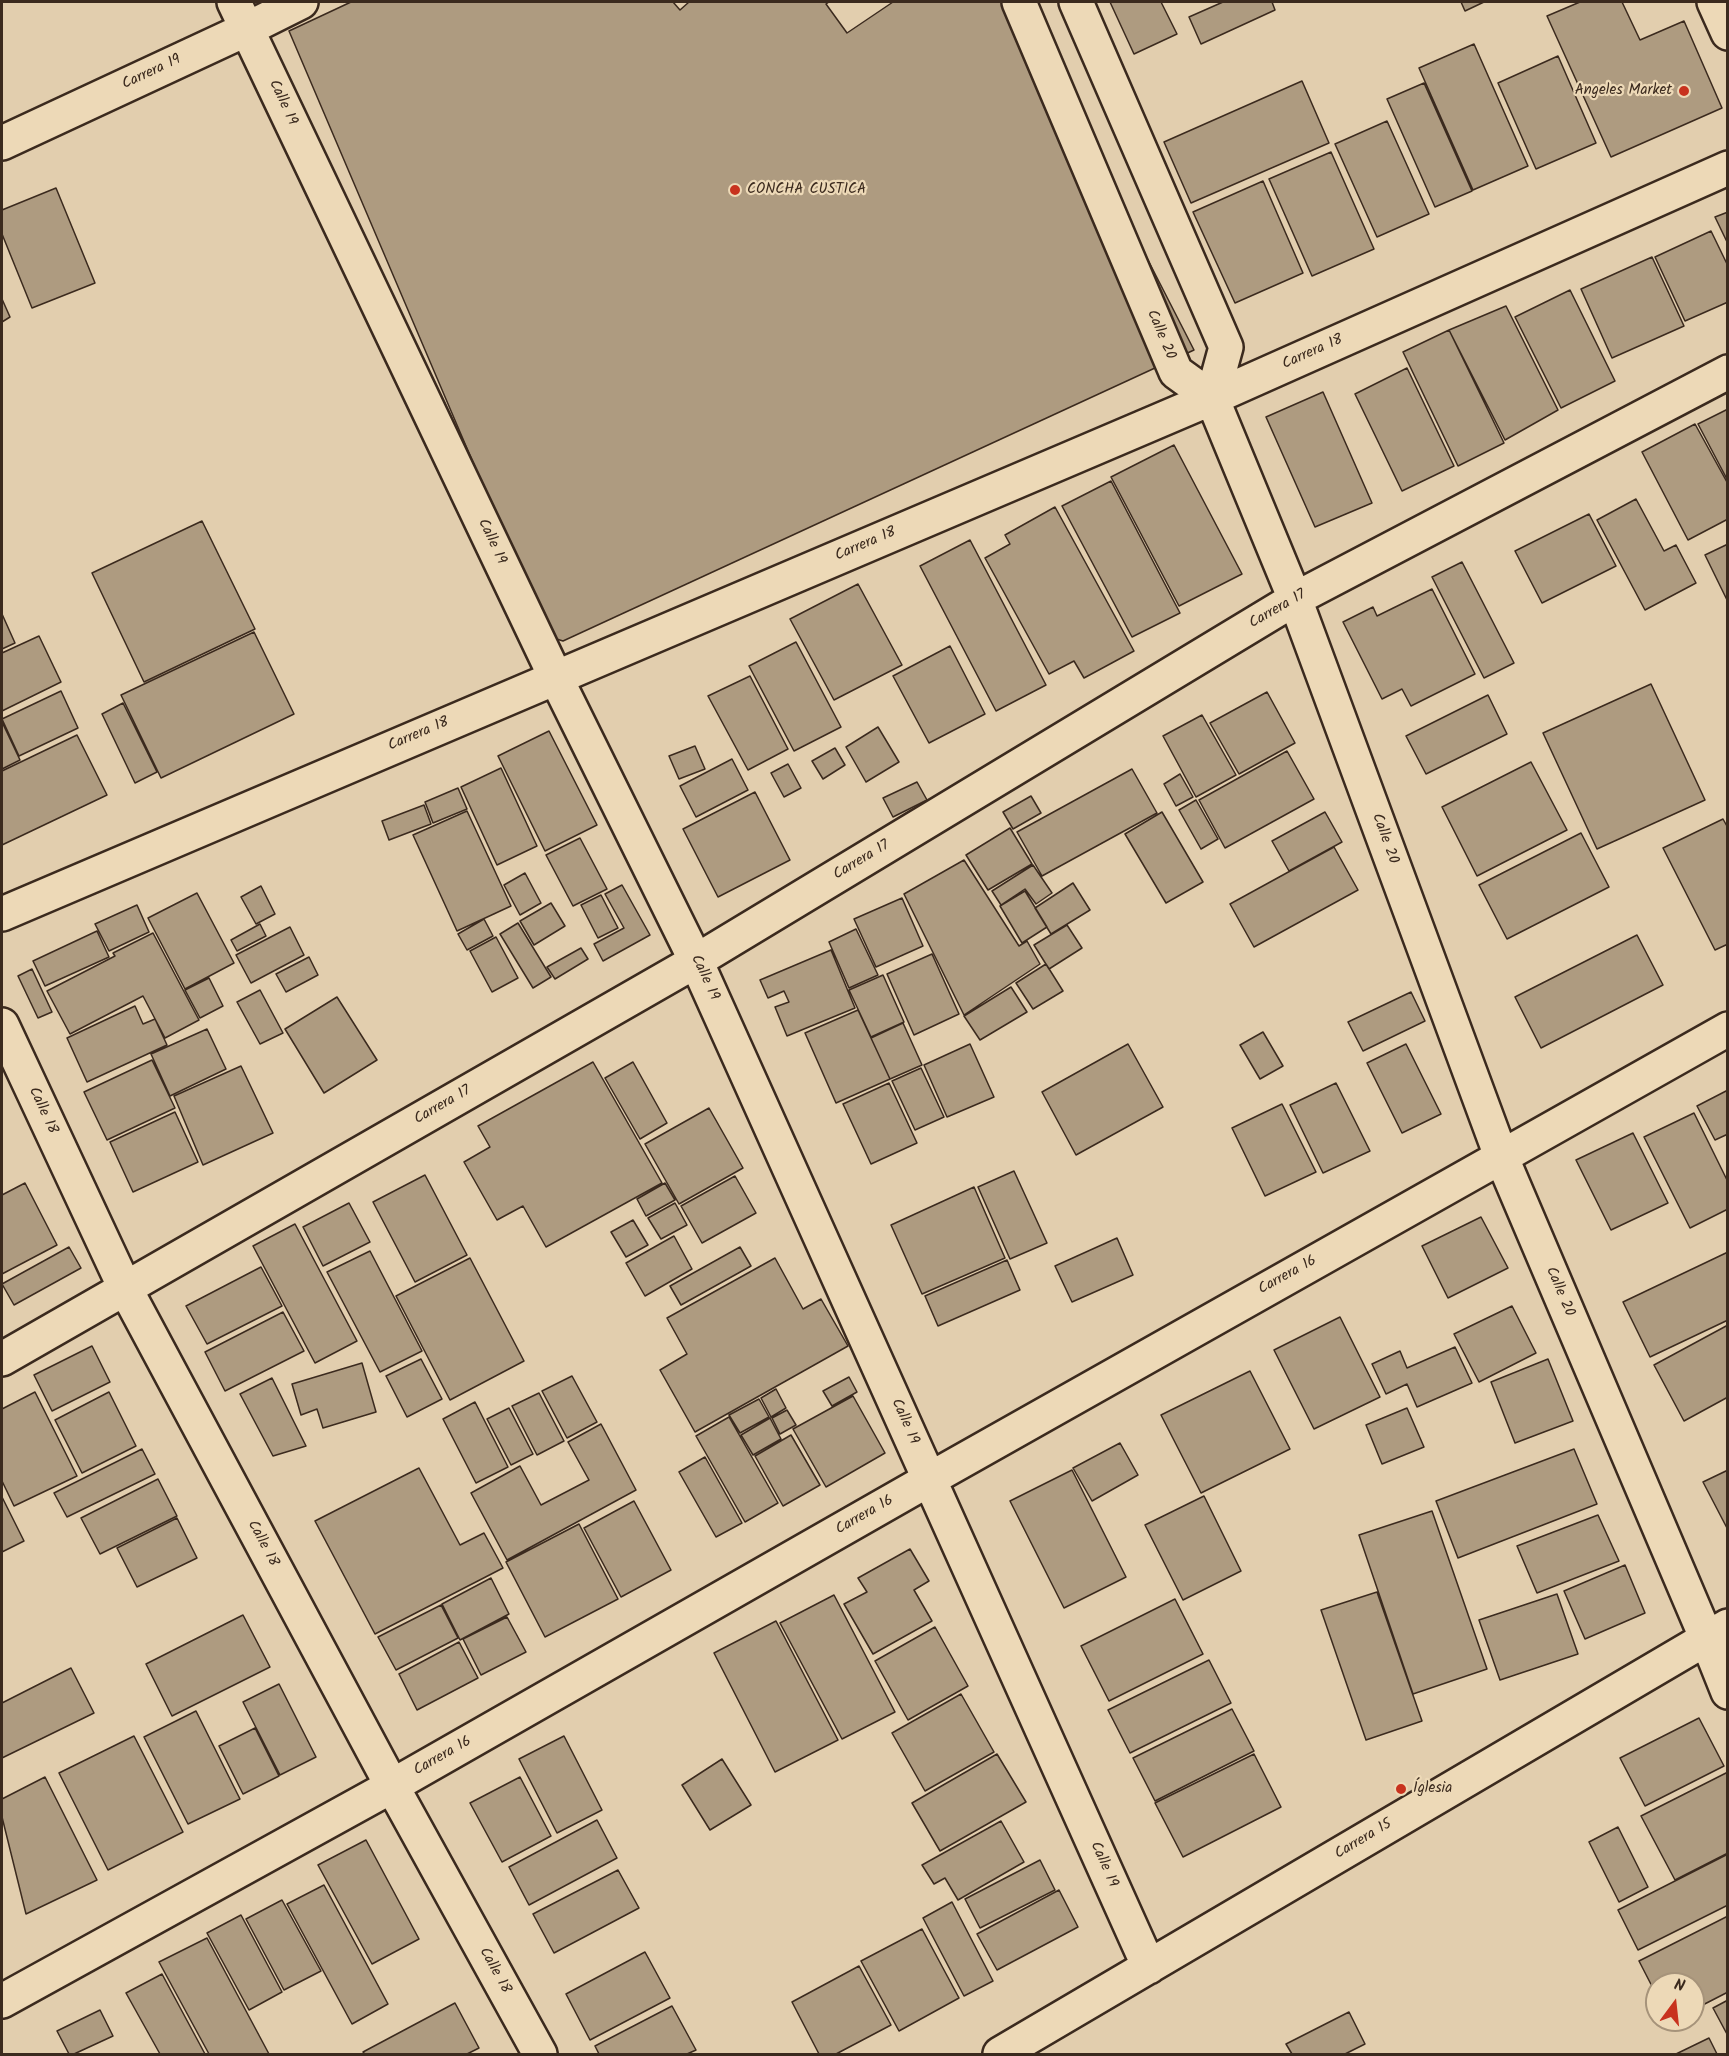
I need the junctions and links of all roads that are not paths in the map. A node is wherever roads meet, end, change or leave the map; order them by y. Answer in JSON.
{"nodes":[{"id":1,"x":301,"y":2,"type":"edge"},
{"id":2,"x":1018,"y":2,"type":"edge"},
{"id":3,"x":1076,"y":2,"type":"edge"},
{"id":4,"x":1714,"y":2,"type":"edge"},
{"id":5,"x":240,"y":15,"type":"edge"},
{"id":6,"x":1728,"y":33,"type":"edge"},
{"id":7,"x":2,"y":143,"type":"edge"},
{"id":8,"x":1728,"y":168,"type":"edge"},
{"id":9,"x":1728,"y":372,"type":"edge"},
{"id":10,"x":1212,"y":398,"type":"junction"},
{"id":11,"x":1295,"y":599,"type":"junction"},
{"id":12,"x":555,"y":676,"type":"junction"},
{"id":13,"x":2,"y":914,"type":"edge"},
{"id":14,"x":696,"y":961,"type":"junction"},
{"id":15,"x":2,"y":1025,"type":"edge"},
{"id":16,"x":1728,"y":1029,"type":"edge"},
{"id":17,"x":1502,"y":1156,"type":"junction"},
{"id":18,"x":125,"y":1288,"type":"junction"},
{"id":19,"x":2,"y":1359,"type":"edge"},
{"id":20,"x":930,"y":1479,"type":"junction"},
{"id":21,"x":1717,"y":1632,"type":"edge"},
{"id":22,"x":1728,"y":1692,"type":"edge"},
{"id":23,"x":392,"y":1786,"type":"junction"},
{"id":24,"x":1149,"y":1967,"type":"junction"},
{"id":25,"x":2,"y":2001,"type":"edge"},
{"id":26,"x":540,"y":2055,"type":"edge"},
{"id":27,"x":1000,"y":2055,"type":"edge"}],
"edges":[{"from":1,"to":5,"type":"street","name":"Carrera 19"},
{"from":2,"to":10,"type":"street","name":"Calle 20"},
{"from":3,"to":10,"type":"street"},
{"from":4,"to":6,"type":"street"},
{"from":5,"to":7,"type":"street","name":"Carrera 19"},
{"from":5,"to":12,"type":"street","name":"Calle 19"},
{"from":8,"to":10,"type":"street","name":"Carrera 18"},
{"from":9,"to":11,"type":"street","name":"Carrera 17"},
{"from":10,"to":11,"type":"street","name":"Calle 20"},
{"from":10,"to":12,"type":"street","name":"Carrera 18"},
{"from":11,"to":14,"type":"street","name":"Carrera 17"},
{"from":11,"to":17,"type":"street","name":"Calle 20"},
{"from":12,"to":13,"type":"street","name":"Carrera 18"},
{"from":12,"to":14,"type":"street","name":"Calle 19"},
{"from":14,"to":18,"type":"street","name":"Carrera 17"},
{"from":14,"to":20,"type":"street","name":"Calle 19"},
{"from":15,"to":18,"type":"street","name":"Calle 18"},
{"from":16,"to":17,"type":"street","name":"Carrera 16"},
{"from":17,"to":20,"type":"street","name":"Carrera 16"},
{"from":17,"to":21,"type":"street","name":"Calle 20"},
{"from":18,"to":19,"type":"street","name":"Carrera 17"},
{"from":18,"to":23,"type":"street","name":"Calle 18"},
{"from":20,"to":23,"type":"street","name":"Carrera 16"},
{"from":20,"to":24,"type":"street","name":"Calle 19"},
{"from":21,"to":22,"type":"street","name":"Calle 20"},
{"from":21,"to":24,"type":"street","name":"Carrera 15"},
{"from":23,"to":25,"type":"street","name":"Carrera 16"},
{"from":23,"to":26,"type":"street","name":"Calle 18"},
{"from":24,"to":27,"type":"street","name":"Carrera 15"}]}
